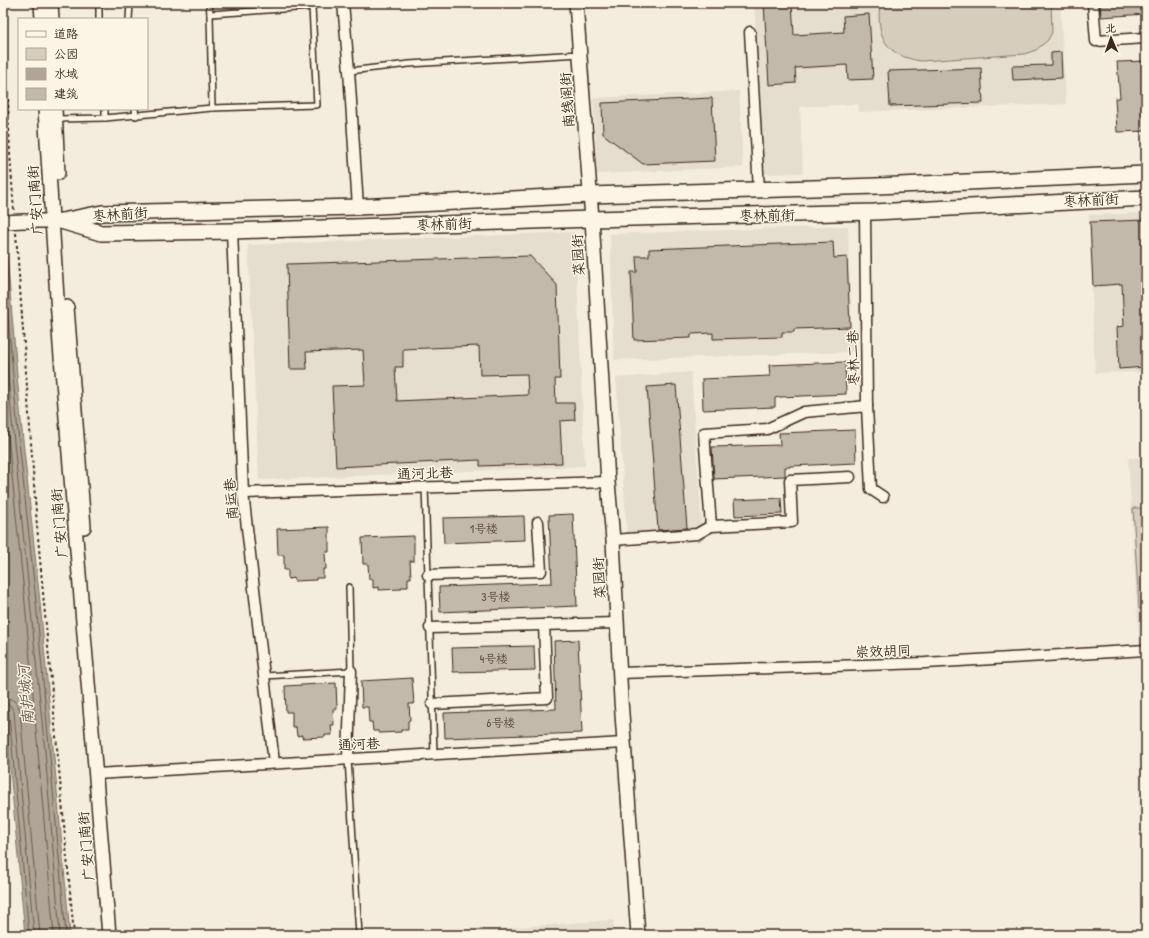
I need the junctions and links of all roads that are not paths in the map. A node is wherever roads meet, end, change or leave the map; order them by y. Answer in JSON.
{"nodes":[{"id":1,"x":41,"y":3,"type":"edge"},
{"id":2,"x":51,"y":3,"type":"edge"},
{"id":3,"x":99,"y":3,"type":"edge"},
{"id":4,"x":130,"y":3,"type":"edge"},
{"id":5,"x":209,"y":3,"type":"edge"},
{"id":6,"x":343,"y":3,"type":"edge"},
{"id":7,"x":576,"y":3,"type":"edge"},
{"id":8,"x":1093,"y":3,"type":"edge"},
{"id":9,"x":210,"y":14,"type":"junction"},
{"id":10,"x":42,"y":18,"type":"edge"},
{"id":11,"x":52,"y":18,"type":"edge"},
{"id":12,"x":100,"y":18,"type":"edge"},
{"id":13,"x":129,"y":18,"type":"edge"},
{"id":14,"x":750,"y":32,"type":"dead end"},
{"id":15,"x":1146,"y":38,"type":"edge"},
{"id":16,"x":580,"y":54,"type":"junction"},
{"id":17,"x":349,"y":71,"type":"junction"},
{"id":18,"x":212,"y":108,"type":"junction"},
{"id":19,"x":105,"y":110,"type":"edge"},
{"id":20,"x":135,"y":110,"type":"edge"},
{"id":21,"x":50,"y":114,"type":"edge"},
{"id":22,"x":136,"y":116,"type":"junction"},
{"id":23,"x":105,"y":118,"type":"junction"},
{"id":24,"x":1146,"y":174,"type":"edge"},
{"id":25,"x":759,"y":190,"type":"junction"},
{"id":26,"x":590,"y":194,"type":"junction"},
{"id":27,"x":1146,"y":198,"type":"edge"},
{"id":28,"x":358,"y":207,"type":"junction"},
{"id":29,"x":865,"y":212,"type":"junction"},
{"id":30,"x":592,"y":219,"type":"junction"},
{"id":31,"x":14,"y":220,"type":"edge"},
{"id":32,"x":57,"y":221,"type":"junction"},
{"id":33,"x":232,"y":232,"type":"junction"},
{"id":34,"x":867,"y":406,"type":"junction"},
{"id":35,"x":850,"y":477,"type":"dead end"},
{"id":36,"x":608,"y":482,"type":"junction"},
{"id":37,"x":426,"y":488,"type":"junction"},
{"id":38,"x":243,"y":493,"type":"junction"},
{"id":39,"x":883,"y":497,"type":"dead end"},
{"id":40,"x":538,"y":522,"type":"dead end"},
{"id":41,"x":711,"y":526,"type":"junction"},
{"id":42,"x":613,"y":540,"type":"junction"},
{"id":43,"x":428,"y":575,"type":"junction"},
{"id":44,"x":349,"y":587,"type":"dead end"},
{"id":45,"x":618,"y":623,"type":"junction"},
{"id":46,"x":544,"y":625,"type":"junction"},
{"id":47,"x":430,"y":628,"type":"junction"},
{"id":48,"x":1144,"y":652,"type":"edge"},
{"id":49,"x":351,"y":672,"type":"junction"},
{"id":50,"x":620,"y":673,"type":"junction"},
{"id":51,"x":264,"y":676,"type":"junction"},
{"id":52,"x":432,"y":704,"type":"junction"},
{"id":53,"x":624,"y":742,"type":"junction"},
{"id":54,"x":434,"y":754,"type":"junction"},
{"id":55,"x":348,"y":759,"type":"junction"},
{"id":56,"x":274,"y":763,"type":"junction"},
{"id":57,"x":100,"y":774,"type":"junction"},
{"id":58,"x":109,"y":935,"type":"edge"},
{"id":59,"x":117,"y":935,"type":"edge"},
{"id":60,"x":359,"y":935,"type":"edge"},
{"id":61,"x":638,"y":935,"type":"edge"}],
"edges":[{"from":1,"to":10,"type":"street"},
{"from":2,"to":11,"type":"street"},
{"from":3,"to":12,"type":"lane"},
{"from":4,"to":13,"type":"lane"},
{"from":5,"to":9,"type":"lane"},
{"from":6,"to":17,"type":"street"},
{"from":7,"to":16,"type":"street","name":"南线阁街"},
{"from":8,"to":15,"type":"street"},
{"from":9,"to":18,"type":"lane"},
{"from":9,"to":18,"type":"lane"},
{"from":14,"to":25,"type":"street"},
{"from":16,"to":17,"type":"lane"},
{"from":16,"to":26,"type":"street","name":"南线阁街"},
{"from":17,"to":28,"type":"street"},
{"from":18,"to":22,"type":"lane"},
{"from":19,"to":23,"type":"lane"},
{"from":20,"to":22,"type":"lane"},
{"from":21,"to":23,"type":"lane"},
{"from":21,"to":32,"type":"street","name":"广安门南街"},
{"from":22,"to":23,"type":"lane"},
{"from":24,"to":25,"type":"main road","name":"枣林前街"},
{"from":25,"to":26,"type":"main road","name":"枣林前街"},
{"from":26,"to":28,"type":"main road","name":"枣林前街"},
{"from":26,"to":30,"type":"street","name":"南线阁街"},
{"from":27,"to":29,"type":"main road","name":"枣林前街"},
{"from":28,"to":32,"type":"main road","name":"枣林前街"},
{"from":29,"to":30,"type":"main road","name":"枣林前街"},
{"from":29,"to":34,"type":"street","name":"枣林二巷"},
{"from":30,"to":33,"type":"main road","name":"枣林前街"},
{"from":30,"to":36,"type":"street","name":"菜园街"},
{"from":31,"to":32,"type":"street"},
{"from":32,"to":33,"type":"main road","name":"枣林前街"},
{"from":32,"to":57,"type":"street","name":"广安门南街"},
{"from":33,"to":38,"type":"street","name":"南运巷"},
{"from":34,"to":39,"type":"street","name":"枣林二巷"},
{"from":34,"to":41,"type":"street"},
{"from":35,"to":41,"type":"street"},
{"from":36,"to":37,"type":"street","name":"通河北巷"},
{"from":36,"to":42,"type":"street","name":"菜园街"},
{"from":37,"to":38,"type":"street","name":"通河北巷"},
{"from":37,"to":43,"type":"lane"},
{"from":38,"to":51,"type":"street","name":"南运巷"},
{"from":40,"to":43,"type":"street"},
{"from":41,"to":42,"type":"street"},
{"from":42,"to":45,"type":"street","name":"菜园街"},
{"from":43,"to":47,"type":"lane"},
{"from":44,"to":49,"type":"lane"},
{"from":45,"to":46,"type":"street"},
{"from":45,"to":50,"type":"street","name":"菜园街"},
{"from":46,"to":47,"type":"street"},
{"from":46,"to":52,"type":"street"},
{"from":47,"to":52,"type":"lane"},
{"from":48,"to":50,"type":"street","name":"崇效胡同"},
{"from":49,"to":51,"type":"lane"},
{"from":49,"to":55,"type":"street"},
{"from":50,"to":53,"type":"street","name":"菜园街"},
{"from":51,"to":56,"type":"street","name":"南运巷"},
{"from":52,"to":54,"type":"lane"},
{"from":53,"to":54,"type":"street","name":"通河巷"},
{"from":53,"to":61,"type":"street","name":"菜园街"},
{"from":54,"to":55,"type":"street","name":"通河巷"},
{"from":55,"to":56,"type":"street","name":"通河巷"},
{"from":55,"to":60,"type":"lane"},
{"from":56,"to":57,"type":"street","name":"通河巷"},
{"from":57,"to":58,"type":"street","name":"广安门南街"},
{"from":57,"to":59,"type":"street","name":"广安门南街"}]}
